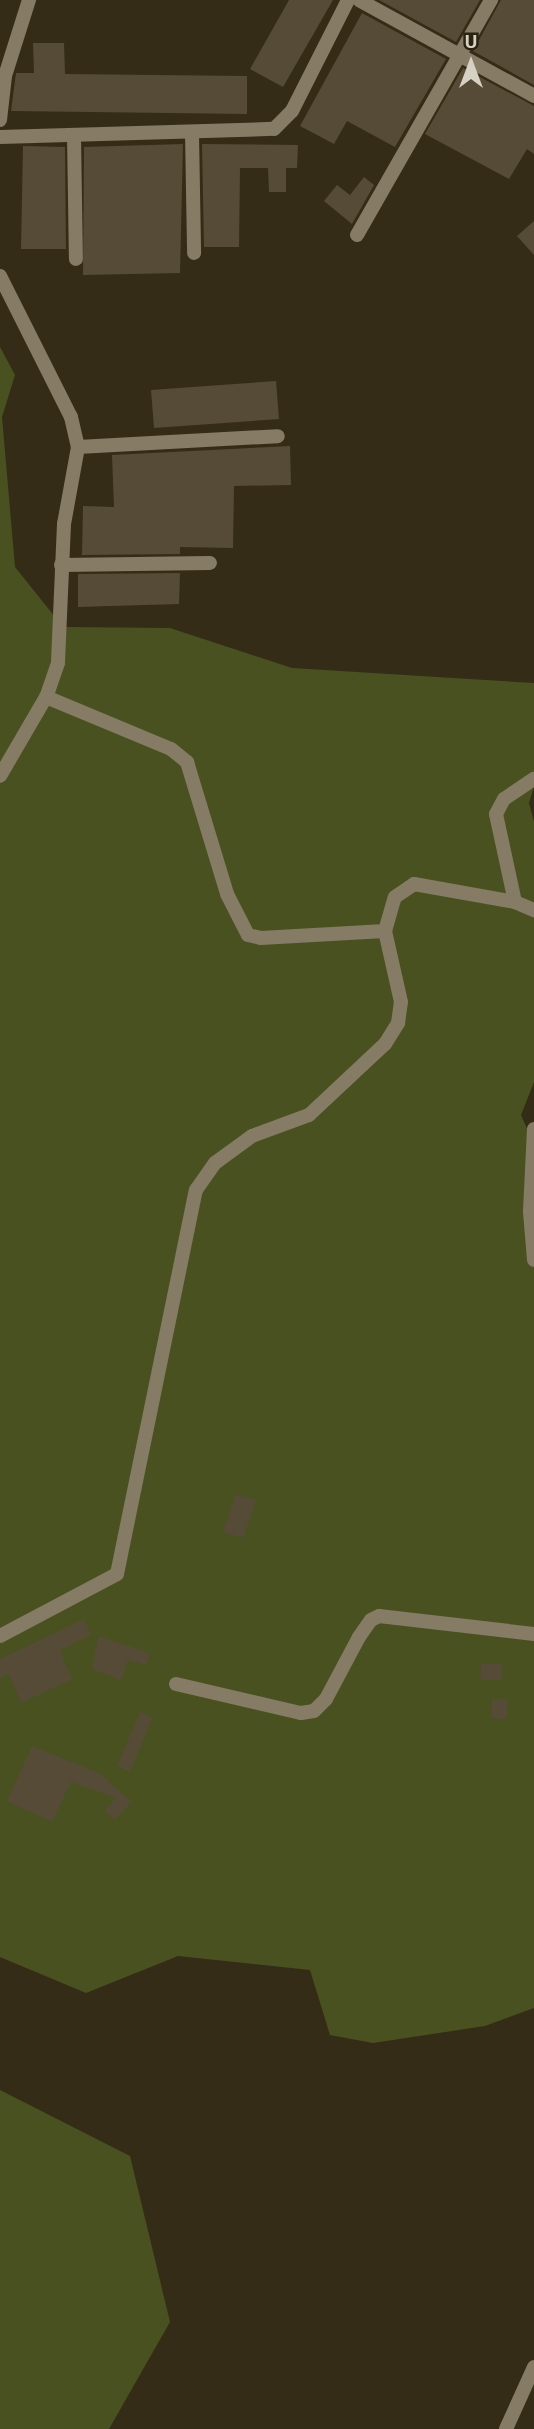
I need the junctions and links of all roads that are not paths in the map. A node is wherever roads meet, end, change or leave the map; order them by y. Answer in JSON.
{"nodes":[{"id":1,"x":29,"y":0,"type":"edge"},
{"id":2,"x":348,"y":0,"type":"edge"},
{"id":3,"x":359,"y":0,"type":"edge"},
{"id":4,"x":491,"y":0,"type":"edge"},
{"id":5,"x":460,"y":57,"type":"junction"},
{"id":6,"x":534,"y":96,"type":"edge"},
{"id":7,"x":0,"y":120,"type":"edge"},
{"id":8,"x":192,"y":132,"type":"junction"},
{"id":9,"x":0,"y":136,"type":"edge"},
{"id":10,"x":74,"y":136,"type":"junction"},
{"id":11,"x":357,"y":235,"type":"dead end"},
{"id":12,"x":194,"y":253,"type":"dead end"},
{"id":13,"x":76,"y":259,"type":"dead end"},
{"id":14,"x":0,"y":276,"type":"edge"},
{"id":15,"x":278,"y":436,"type":"dead end"},
{"id":16,"x":78,"y":447,"type":"junction"},
{"id":17,"x":210,"y":563,"type":"dead end"},
{"id":18,"x":61,"y":565,"type":"junction"},
{"id":19,"x":47,"y":697,"type":"junction"},
{"id":20,"x":0,"y":776,"type":"edge"},
{"id":21,"x":534,"y":779,"type":"edge"},
{"id":22,"x":515,"y":902,"type":"junction"},
{"id":23,"x":534,"y":910,"type":"edge"},
{"id":24,"x":385,"y":931,"type":"junction"},
{"id":25,"x":534,"y":1129,"type":"edge"},
{"id":26,"x":534,"y":1260,"type":"edge"},
{"id":27,"x":534,"y":1634,"type":"edge"},
{"id":28,"x":0,"y":1636,"type":"edge"},
{"id":29,"x":176,"y":1684,"type":"dead end"},
{"id":30,"x":534,"y":2367,"type":"edge"},
{"id":31,"x":506,"y":2429,"type":"edge"}],
"edges":[{"from":1,"to":7,"type":"street"},
{"from":2,"to":8,"type":"street"},
{"from":3,"to":5,"type":"street"},
{"from":4,"to":5,"type":"street"},
{"from":5,"to":6,"type":"street"},
{"from":5,"to":11,"type":"street"},
{"from":8,"to":10,"type":"street"},
{"from":8,"to":12,"type":"street"},
{"from":9,"to":10,"type":"street"},
{"from":10,"to":13,"type":"street"},
{"from":14,"to":16,"type":"street"},
{"from":15,"to":16,"type":"street"},
{"from":16,"to":18,"type":"street"},
{"from":17,"to":18,"type":"street"},
{"from":18,"to":19,"type":"street"},
{"from":19,"to":20,"type":"street"},
{"from":19,"to":24,"type":"street"},
{"from":21,"to":22,"type":"street"},
{"from":22,"to":23,"type":"street"},
{"from":22,"to":24,"type":"street"},
{"from":24,"to":28,"type":"street"},
{"from":25,"to":26,"type":"street"},
{"from":27,"to":29,"type":"street"},
{"from":30,"to":31,"type":"street"}]}
